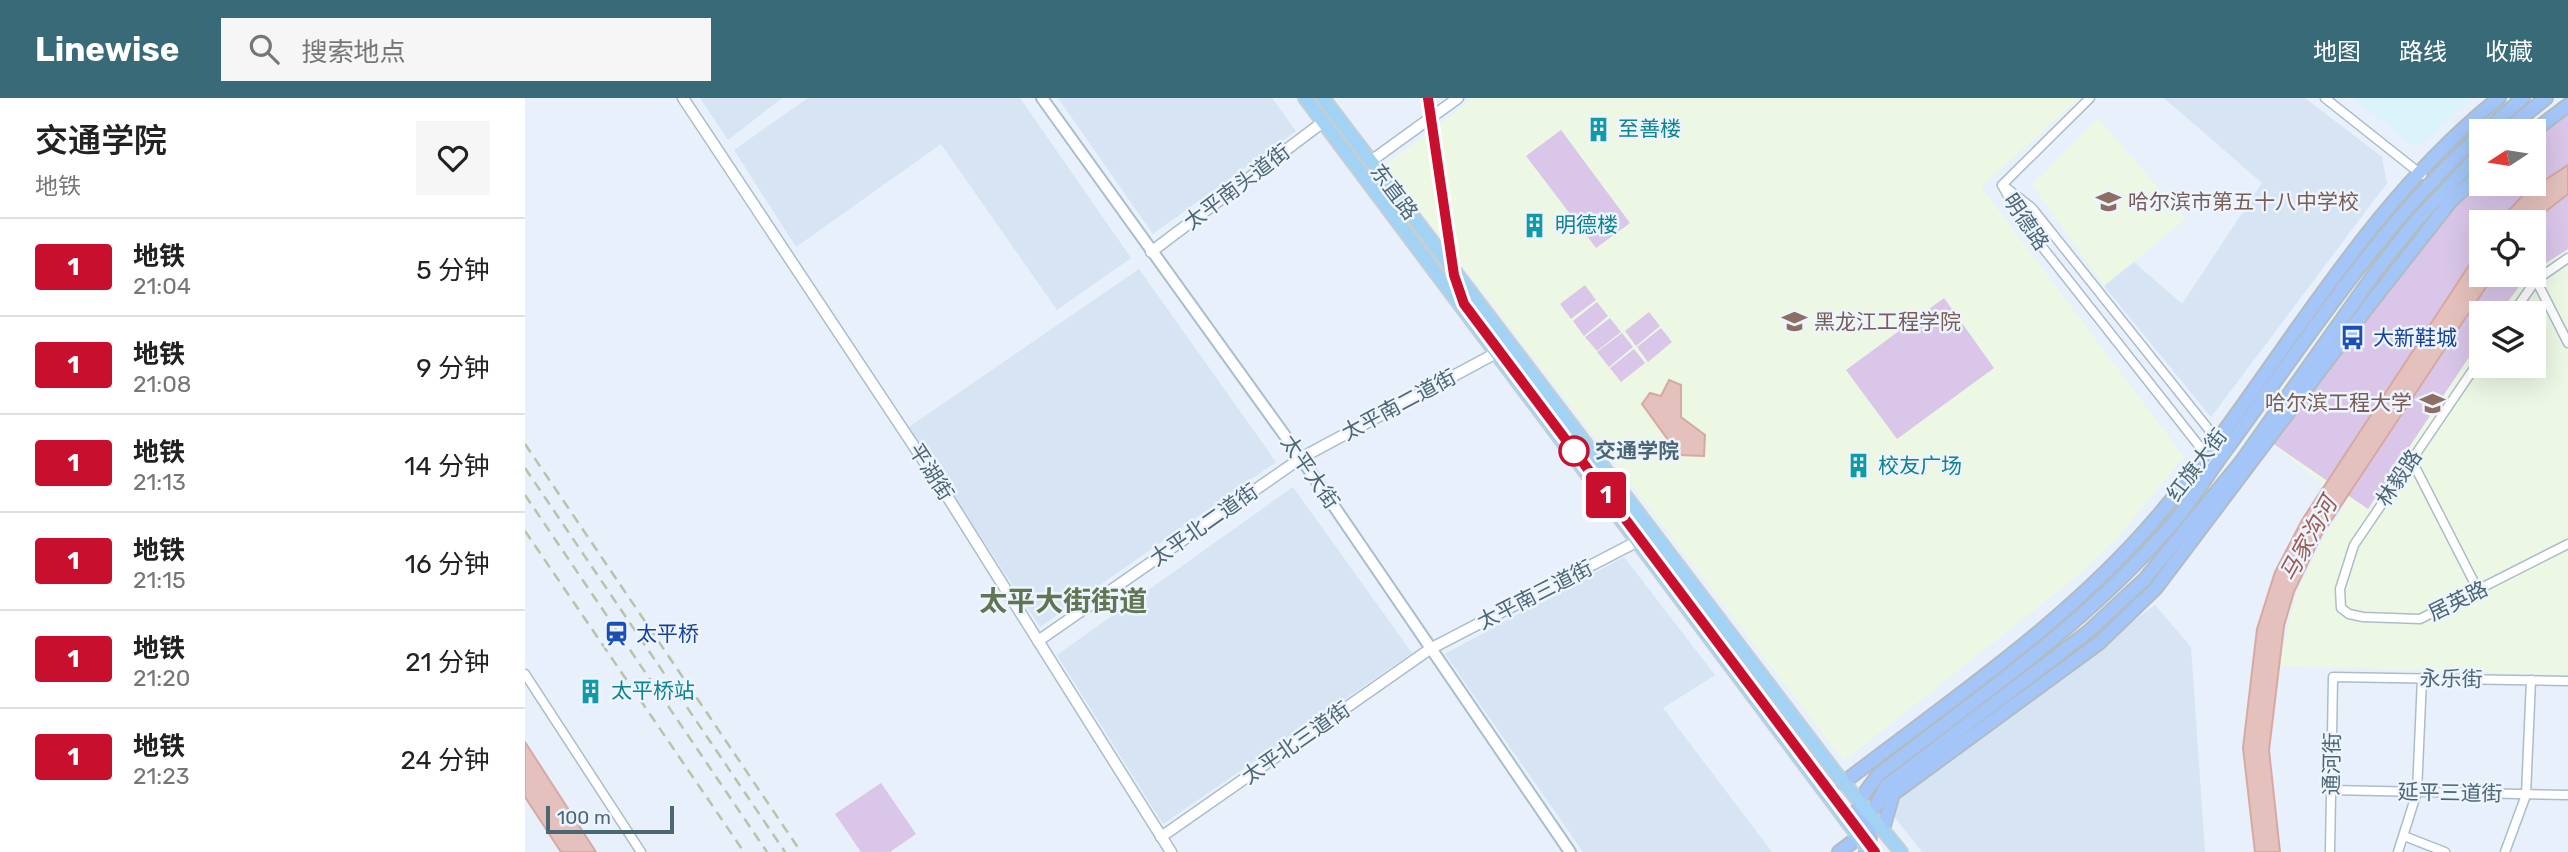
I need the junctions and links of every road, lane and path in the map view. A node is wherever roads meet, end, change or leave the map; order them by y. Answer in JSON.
{"nodes":[{"id":1,"x":683,"y":98,"type":"edge"},
{"id":2,"x":1042,"y":98,"type":"edge"},
{"id":3,"x":1305,"y":98,"type":"edge"},
{"id":4,"x":1323,"y":98,"type":"edge"},
{"id":5,"x":1458,"y":98,"type":"edge"},
{"id":6,"x":2090,"y":98,"type":"edge"},
{"id":7,"x":2325,"y":98,"type":"edge"},
{"id":8,"x":2499,"y":98,"type":"edge"},
{"id":9,"x":2522,"y":98,"type":"edge"},
{"id":10,"x":2546,"y":98,"type":"edge"},
{"id":11,"x":2568,"y":105,"type":"edge"},
{"id":12,"x":2499,"y":119,"type":"edge"},
{"id":13,"x":2520,"y":119,"type":"edge"},
{"id":14,"x":1323,"y":122,"type":"junction"},
{"id":15,"x":2546,"y":122,"type":"edge"},
{"id":16,"x":2469,"y":146,"type":"edge"},
{"id":17,"x":1371,"y":161,"type":"junction"},
{"id":18,"x":2469,"y":165,"type":"edge"},
{"id":19,"x":2419,"y":172,"type":"junction"},
{"id":20,"x":2430,"y":181,"type":"junction"},
{"id":21,"x":2002,"y":184,"type":"junction"},
{"id":22,"x":2469,"y":184,"type":"edge"},
{"id":23,"x":1151,"y":252,"type":"junction"},
{"id":24,"x":2568,"y":257,"type":"edge"},
{"id":25,"x":2546,"y":273,"type":"edge"},
{"id":26,"x":2540,"y":287,"type":"edge"},
{"id":27,"x":2568,"y":343,"type":"edge"},
{"id":28,"x":1498,"y":352,"type":"junction"},
{"id":29,"x":2469,"y":375,"type":"edge"},
{"id":30,"x":2217,"y":439,"type":"junction"},
{"id":31,"x":2226,"y":450,"type":"junction"},
{"id":32,"x":2206,"y":454,"type":"junction"},
{"id":33,"x":1301,"y":458,"type":"junction"},
{"id":34,"x":2411,"y":459,"type":"junction"},
{"id":35,"x":2215,"y":466,"type":"junction"},
{"id":36,"x":1640,"y":540,"type":"junction"},
{"id":37,"x":2568,"y":544,"type":"edge"},
{"id":38,"x":2479,"y":592,"type":"junction"},
{"id":39,"x":2341,"y":608,"type":"joint"},
{"id":40,"x":1038,"y":640,"type":"junction"},
{"id":41,"x":1430,"y":649,"type":"junction"},
{"id":42,"x":525,"y":674,"type":"edge"},
{"id":43,"x":2333,"y":677,"type":"joint"},
{"id":44,"x":2422,"y":678,"type":"junction"},
{"id":45,"x":2531,"y":680,"type":"junction"},
{"id":46,"x":2568,"y":681,"type":"edge"},
{"id":47,"x":1843,"y":783,"type":"junction"},
{"id":48,"x":2331,"y":790,"type":"junction"},
{"id":49,"x":2417,"y":792,"type":"junction"},
{"id":50,"x":2526,"y":795,"type":"junction"},
{"id":51,"x":2568,"y":795,"type":"edge"},
{"id":52,"x":1859,"y":801,"type":"junction"},
{"id":53,"x":1871,"y":815,"type":"junction"},
{"id":54,"x":1883,"y":829,"type":"junction"},
{"id":55,"x":2403,"y":836,"type":"junction"},
{"id":56,"x":1161,"y":837,"type":"junction"},
{"id":57,"x":1859,"y":837,"type":"junction"},
{"id":58,"x":1868,"y":851,"type":"edge"},
{"id":59,"x":641,"y":852,"type":"edge"},
{"id":60,"x":1171,"y":852,"type":"edge"},
{"id":61,"x":1570,"y":852,"type":"edge"},
{"id":62,"x":1839,"y":852,"type":"edge"},
{"id":63,"x":1901,"y":852,"type":"edge"},
{"id":64,"x":2330,"y":852,"type":"edge"},
{"id":65,"x":2398,"y":852,"type":"edge"},
{"id":66,"x":2445,"y":852,"type":"edge"},
{"id":67,"x":2505,"y":852,"type":"edge"}],
"edges":[{"from":1,"to":40,"type":"street","name":"平湖街"},
{"from":2,"to":23,"type":"main road","name":"太平大街"},
{"from":3,"to":14,"type":"highway","name":"东直路"},
{"from":4,"to":17,"type":"highway","name":"东直路"},
{"from":5,"to":17,"type":"street"},
{"from":6,"to":21,"type":"street"},
{"from":7,"to":19,"type":"street"},
{"from":8,"to":19,"type":"main road","name":"红旗大街"},
{"from":9,"to":12,"type":"main road","name":"红旗大街"},
{"from":10,"to":13,"type":"main road"},
{"from":11,"to":15,"type":"main road"},
{"from":14,"to":23,"type":"street","name":"太平南头道街"},
{"from":14,"to":28,"type":"highway","name":"东直路"},
{"from":16,"to":20,"type":"main road","name":"红旗大街"},
{"from":17,"to":47,"type":"highway","name":"东直路"},
{"from":18,"to":53,"type":"main road","name":"红旗大街"},
{"from":19,"to":20,"type":"street"},
{"from":19,"to":30,"type":"main road","name":"红旗大街"},
{"from":20,"to":31,"type":"main road","name":"红旗大街"},
{"from":21,"to":30,"type":"street","name":"明德路"},
{"from":21,"to":32,"type":"street","name":"明德路"},
{"from":22,"to":54,"type":"main road","name":"红旗大街"},
{"from":23,"to":33,"type":"main road","name":"太平大街"},
{"from":24,"to":25,"type":"street"},
{"from":26,"to":27,"type":"street"},
{"from":28,"to":33,"type":"street","name":"太平南二道街"},
{"from":28,"to":36,"type":"highway","name":"东直路"},
{"from":29,"to":34,"type":"street","name":"林毅路"},
{"from":30,"to":31,"type":"street","name":"明德路"},
{"from":30,"to":32,"type":"main road","name":"红旗大街"},
{"from":31,"to":35,"type":"main road","name":"红旗大街"},
{"from":32,"to":35,"type":"street","name":"明德路"},
{"from":32,"to":47,"type":"main road","name":"红旗大街"},
{"from":33,"to":40,"type":"street","name":"太平北二道街"},
{"from":33,"to":41,"type":"main road","name":"太平大街"},
{"from":34,"to":38,"type":"street"},
{"from":34,"to":39,"type":"street","name":"林毅路"},
{"from":35,"to":52,"type":"main road","name":"红旗大街"},
{"from":36,"to":41,"type":"street","name":"太平南三道街"},
{"from":36,"to":57,"type":"highway","name":"东直路"},
{"from":37,"to":38,"type":"street","name":"居英路"},
{"from":38,"to":39,"type":"street","name":"居英路"},
{"from":40,"to":56,"type":"street","name":"平湖街"},
{"from":41,"to":56,"type":"street","name":"太平北三道街"},
{"from":41,"to":61,"type":"main road","name":"太平大街"},
{"from":42,"to":59,"type":"street"},
{"from":43,"to":44,"type":"street","name":"永乐街"},
{"from":43,"to":48,"type":"street","name":"通河街"},
{"from":44,"to":45,"type":"street","name":"永乐街"},
{"from":44,"to":49,"type":"street"},
{"from":45,"to":46,"type":"street","name":"永乐街"},
{"from":45,"to":50,"type":"street"},
{"from":47,"to":52,"type":"highway","name":"东直路"},
{"from":48,"to":49,"type":"street","name":"延平三道街"},
{"from":48,"to":64,"type":"street","name":"通河街"},
{"from":49,"to":50,"type":"street","name":"延平三道街"},
{"from":49,"to":55,"type":"street"},
{"from":50,"to":51,"type":"street","name":"延平三道街"},
{"from":50,"to":67,"type":"street"},
{"from":52,"to":53,"type":"highway","name":"东直路"},
{"from":52,"to":57,"type":"main road"},
{"from":53,"to":54,"type":"highway","name":"东直路"},
{"from":53,"to":58,"type":"main road"},
{"from":54,"to":63,"type":"highway","name":"东直路"},
{"from":55,"to":65,"type":"street"},
{"from":55,"to":66,"type":"street"},
{"from":56,"to":60,"type":"street","name":"平湖街"},
{"from":57,"to":58,"type":"highway","name":"东直路"},
{"from":57,"to":62,"type":"main road"}]}
